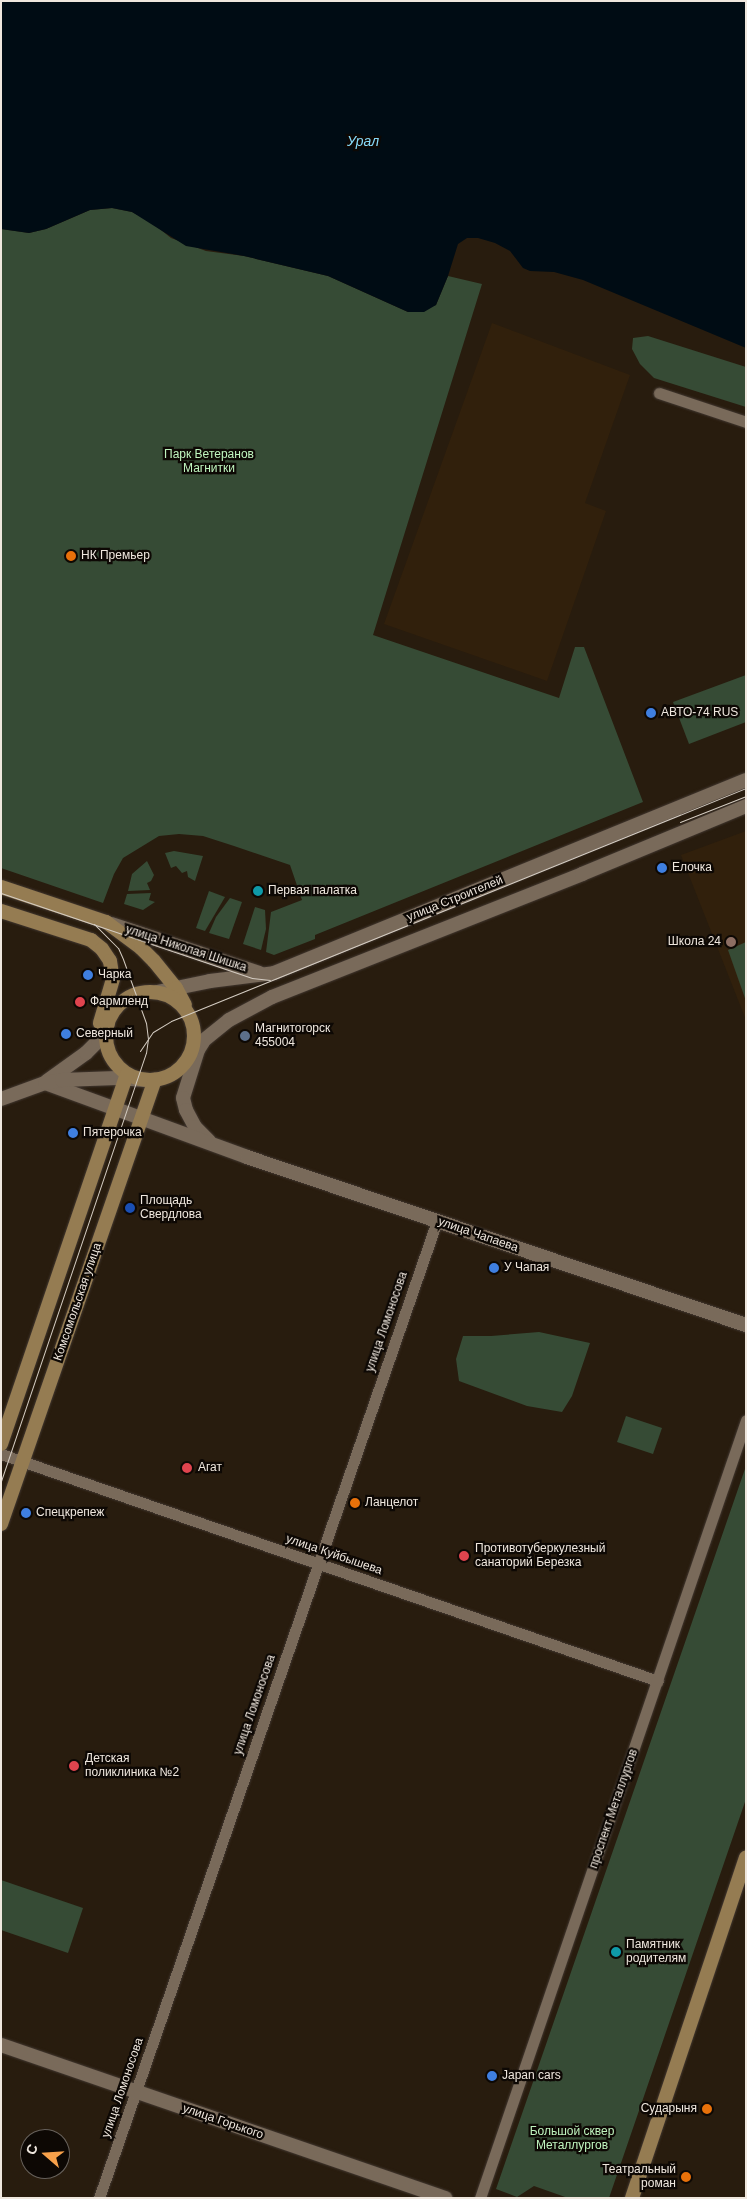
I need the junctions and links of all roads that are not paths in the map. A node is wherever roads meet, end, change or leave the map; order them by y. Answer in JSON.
{"nodes":[{"id":1,"x":659,"y":393,"type":"dead end"},
{"id":2,"x":746,"y":422,"type":"edge"},
{"id":3,"x":746,"y":780,"type":"edge"},
{"id":4,"x":746,"y":806,"type":"edge"},
{"id":5,"x":1,"y":887,"type":"edge"},
{"id":6,"x":1,"y":911,"type":"edge"},
{"id":7,"x":106,"y":922,"type":"junction"},
{"id":8,"x":267,"y":975,"type":"junction"},
{"id":9,"x":113,"y":980,"type":"junction"},
{"id":10,"x":176,"y":988,"type":"junction"},
{"id":11,"x":157,"y":992,"type":"junction"},
{"id":12,"x":188,"y":1012,"type":"junction"},
{"id":13,"x":106,"y":1022,"type":"junction"},
{"id":14,"x":209,"y":1035,"type":"junction"},
{"id":15,"x":193,"y":1049,"type":"junction"},
{"id":16,"x":186,"y":1062,"type":"junction"},
{"id":17,"x":126,"y":1076,"type":"junction"},
{"id":18,"x":150,"y":1080,"type":"junction"},
{"id":19,"x":45,"y":1083,"type":"junction"},
{"id":20,"x":182,"y":1098,"type":"junction"},
{"id":21,"x":1,"y":1099,"type":"edge"},
{"id":22,"x":114,"y":1110,"type":"junction"},
{"id":23,"x":141,"y":1119,"type":"junction"},
{"id":24,"x":211,"y":1143,"type":"junction"},
{"id":25,"x":437,"y":1221,"type":"junction"},
{"id":26,"x":746,"y":1325,"type":"edge"},
{"id":27,"x":746,"y":1420,"type":"edge"},
{"id":28,"x":1,"y":1444,"type":"edge"},
{"id":29,"x":1,"y":1454,"type":"edge"},
{"id":30,"x":23,"y":1462,"type":"junction"},
{"id":31,"x":1,"y":1524,"type":"edge"},
{"id":32,"x":318,"y":1563,"type":"junction"},
{"id":33,"x":658,"y":1681,"type":"junction"},
{"id":34,"x":746,"y":1858,"type":"edge"},
{"id":35,"x":1,"y":2046,"type":"edge"},
{"id":36,"x":136,"y":2092,"type":"junction"},
{"id":37,"x":99,"y":2198,"type":"edge"},
{"id":38,"x":445,"y":2198,"type":"edge"},
{"id":39,"x":480,"y":2198,"type":"edge"},
{"id":40,"x":632,"y":2198,"type":"edge"}],
"edges":[{"from":1,"to":2,"type":"street"},
{"from":3,"to":8,"type":"street","name":"улица Строителей"},
{"from":4,"to":14,"type":"street","name":"улица Строителей"},
{"from":5,"to":7,"type":"main road","name":"улица Николая Шишка"},
{"from":6,"to":9,"type":"main road"},
{"from":7,"to":8,"type":"street","name":"улица Николая Шишка"},
{"from":7,"to":10,"type":"main road","name":"улица Николая Шишка"},
{"from":8,"to":10,"type":"street","name":"улица Строителей"},
{"from":9,"to":13,"type":"main road"},
{"from":9,"to":13,"type":"main road"},
{"from":10,"to":11,"type":"street","name":"улица Строителей"},
{"from":10,"to":12,"type":"main road","name":"улица Николая Шишка"},
{"from":11,"to":12,"type":"main road"},
{"from":11,"to":13,"type":"main road"},
{"from":12,"to":15,"type":"main road"},
{"from":13,"to":17,"type":"main road"},
{"from":13,"to":19,"type":"street"},
{"from":14,"to":15,"type":"street","name":"улица Строителей"},
{"from":14,"to":20,"type":"street"},
{"from":15,"to":16,"type":"main road"},
{"from":16,"to":18,"type":"main road"},
{"from":16,"to":20,"type":"street","name":"улица Чапаева"},
{"from":17,"to":18,"type":"main road"},
{"from":17,"to":19,"type":"street"},
{"from":17,"to":22,"type":"main road"},
{"from":18,"to":23,"type":"main road","name":"Комсомольская улица"},
{"from":19,"to":21,"type":"street"},
{"from":19,"to":22,"type":"street","name":"улица Чапаева"},
{"from":20,"to":24,"type":"street","name":"улица Чапаева"},
{"from":22,"to":23,"type":"street","name":"улица Чапаева"},
{"from":22,"to":28,"type":"main road"},
{"from":23,"to":24,"type":"street","name":"улица Чапаева"},
{"from":23,"to":30,"type":"main road","name":"Комсомольская улица"},
{"from":24,"to":25,"type":"street","name":"улица Чапаева"},
{"from":25,"to":26,"type":"street","name":"улица Чапаева"},
{"from":25,"to":32,"type":"street","name":"улица Ломоносова"},
{"from":27,"to":33,"type":"street","name":"проспект Металлургов"},
{"from":29,"to":30,"type":"street","name":"улица Куйбышева"},
{"from":30,"to":31,"type":"main road","name":"Комсомольская улица"},
{"from":30,"to":32,"type":"street","name":"улица Куйбышева"},
{"from":32,"to":33,"type":"street","name":"улица Куйбышева"},
{"from":32,"to":36,"type":"street","name":"улица Ломоносова"},
{"from":33,"to":39,"type":"street","name":"проспект Металлургов"},
{"from":34,"to":40,"type":"main road"},
{"from":35,"to":36,"type":"street","name":"улица Горького"},
{"from":36,"to":37,"type":"street","name":"улица Ломоносова"},
{"from":36,"to":38,"type":"street","name":"улица Горького"}]}
